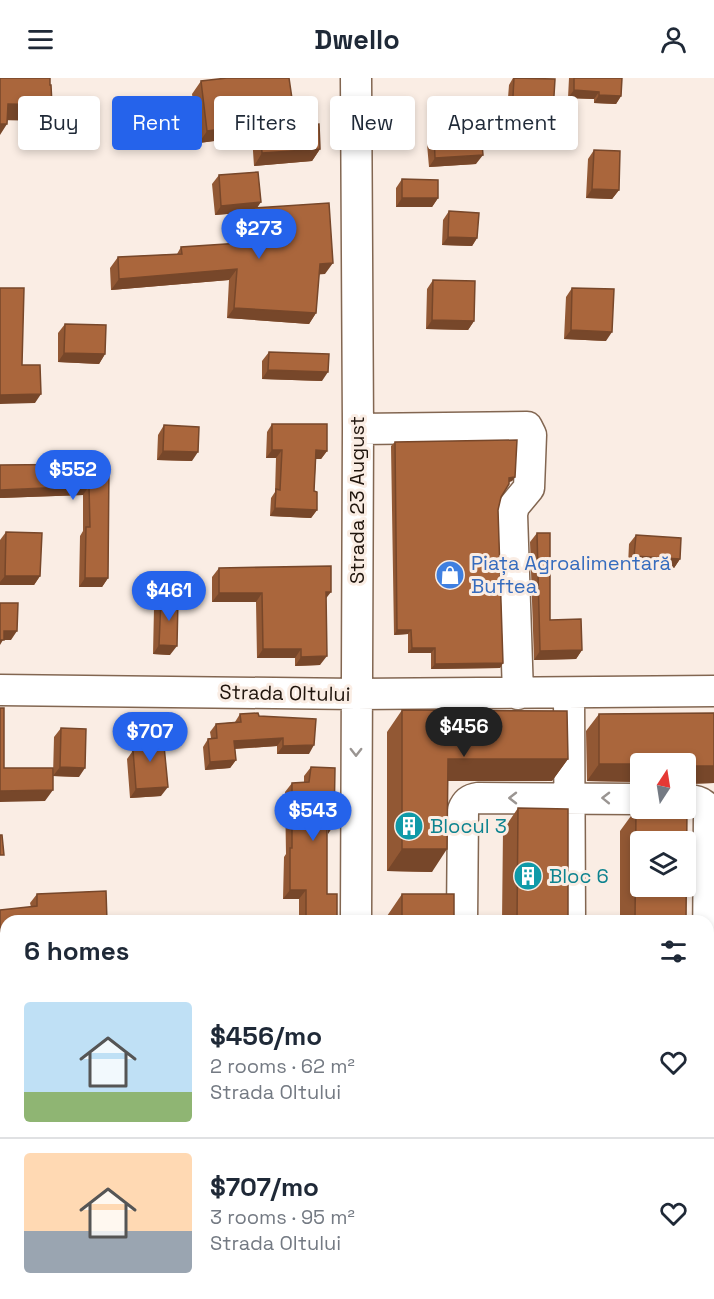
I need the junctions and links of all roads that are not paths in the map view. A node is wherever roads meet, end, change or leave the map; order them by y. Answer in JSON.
{"nodes":[{"id":1,"x":356,"y":78,"type":"edge"},
{"id":2,"x":358,"y":429,"type":"junction"},
{"id":3,"x":0,"y":690,"type":"edge"},
{"id":4,"x":714,"y":691,"type":"edge"},
{"id":5,"x":569,"y":693,"type":"junction"},
{"id":6,"x":356,"y":694,"type":"junction"},
{"id":7,"x":518,"y":694,"type":"junction"},
{"id":8,"x":571,"y":798,"type":"junction"},
{"id":9,"x":630,"y":799,"type":"edge"},
{"id":10,"x":696,"y":801,"type":"edge"},
{"id":11,"x":356,"y":915,"type":"edge"},
{"id":12,"x":462,"y":915,"type":"edge"},
{"id":13,"x":570,"y":915,"type":"edge"},
{"id":14,"x":708,"y":915,"type":"edge"}],
"edges":[{"from":1,"to":2,"type":"street","name":"Strada 23 August"},
{"from":2,"to":6,"type":"street","name":"Strada 23 August"},
{"from":2,"to":7,"type":"street"},
{"from":3,"to":6,"type":"street","name":"Strada Oltului"},
{"from":4,"to":5,"type":"street","name":"Strada Oltului"},
{"from":5,"to":7,"type":"street","name":"Strada Oltului"},
{"from":5,"to":8,"type":"street"},
{"from":6,"to":7,"type":"street","name":"Strada Oltului"},
{"from":6,"to":11,"type":"street","name":"Strada 23 August","one_way":true},
{"from":9,"to":8,"type":"street","one_way":true},
{"from":8,"to":12,"type":"street","one_way":true},
{"from":8,"to":13,"type":"street"},
{"from":10,"to":14,"type":"street"}]}
